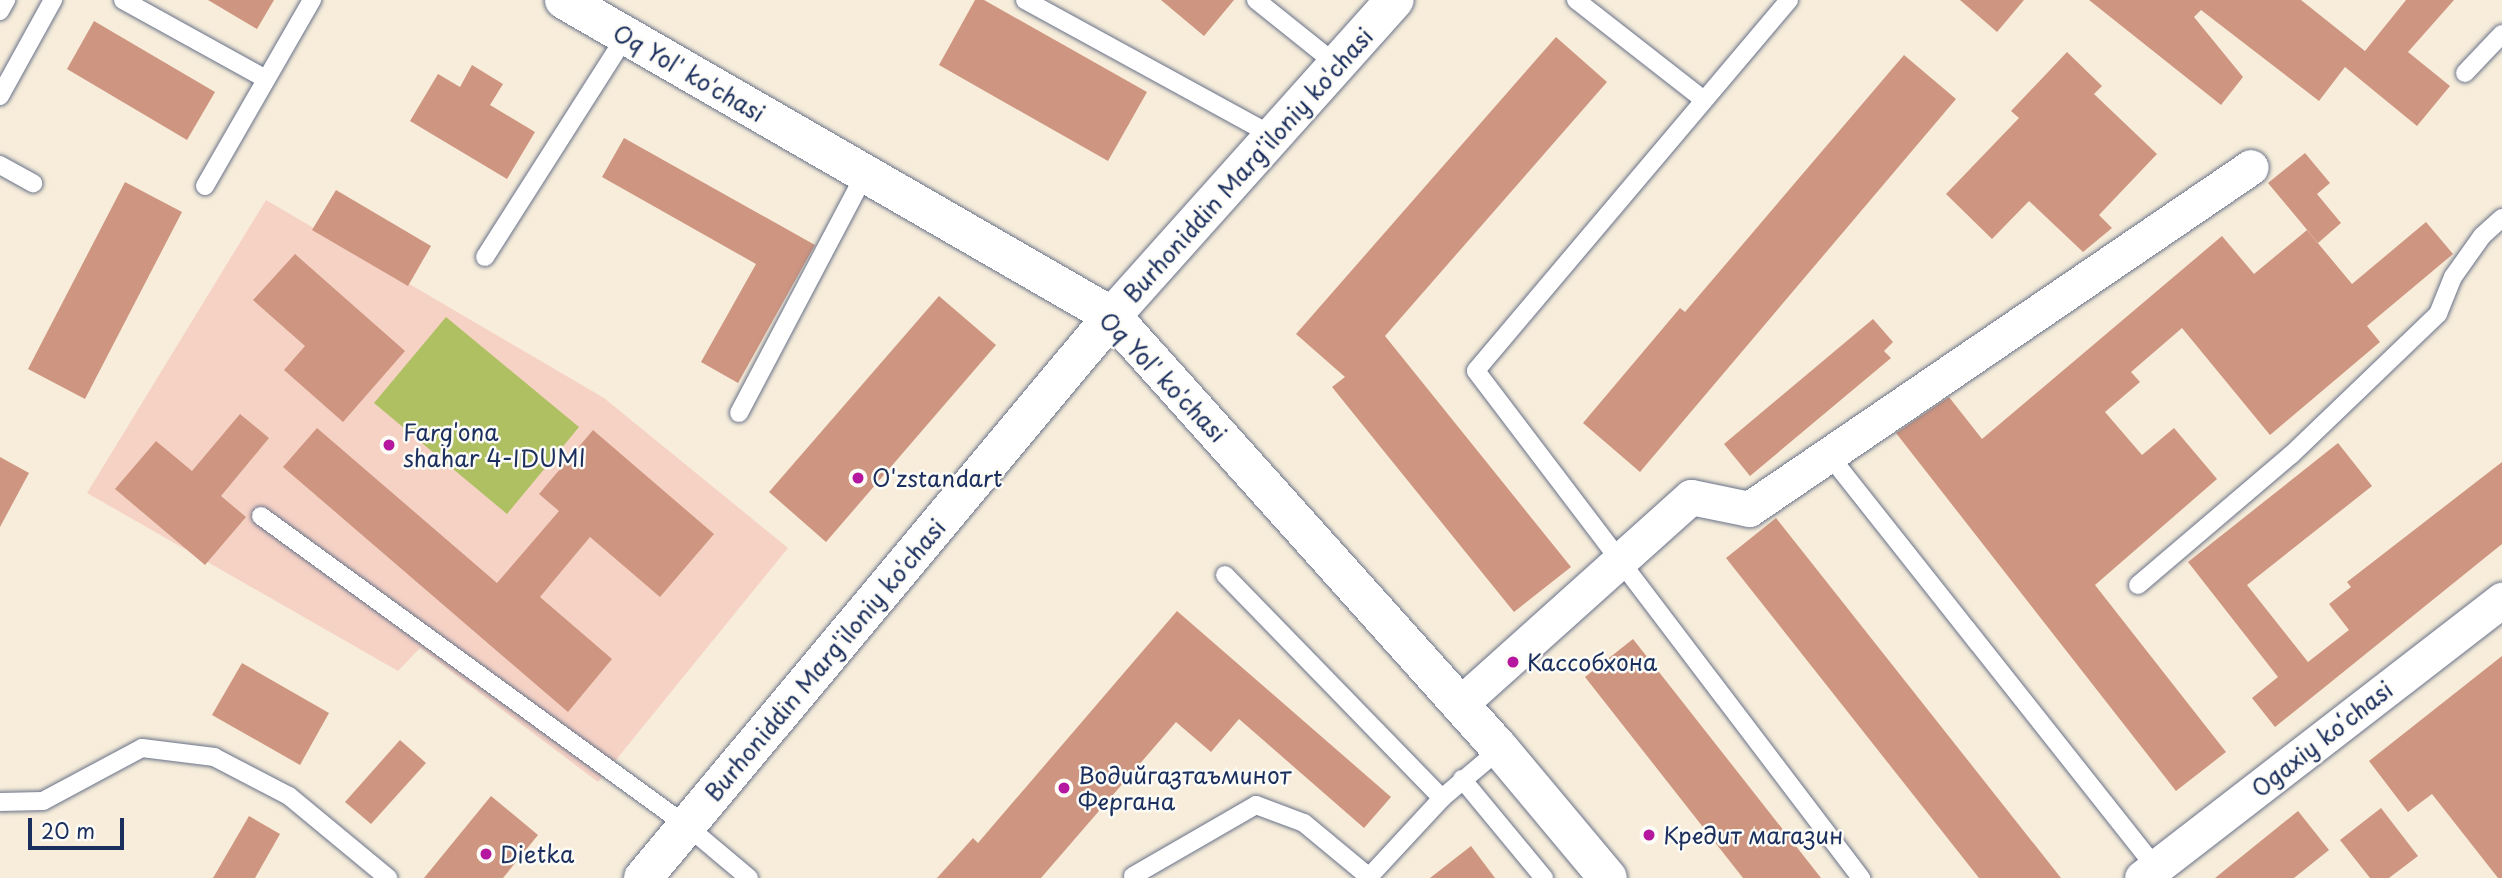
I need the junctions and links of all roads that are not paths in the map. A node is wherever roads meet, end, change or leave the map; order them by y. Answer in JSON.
{"nodes":[{"id":1,"x":6,"y":0,"type":"edge"},
{"id":2,"x":53,"y":0,"type":"edge"},
{"id":3,"x":123,"y":0,"type":"edge"},
{"id":4,"x":312,"y":0,"type":"edge"},
{"id":5,"x":564,"y":0,"type":"edge"},
{"id":6,"x":1025,"y":0,"type":"edge"},
{"id":7,"x":1395,"y":0,"type":"edge"},
{"id":8,"x":1576,"y":0,"type":"edge"},
{"id":9,"x":1789,"y":0,"type":"edge"},
{"id":10,"x":1256,"y":1,"type":"edge"},
{"id":11,"x":0,"y":11,"type":"edge"},
{"id":12,"x":2502,"y":34,"type":"edge"},
{"id":13,"x":626,"y":36,"type":"junction"},
{"id":14,"x":1337,"y":65,"type":"junction"},
{"id":15,"x":2465,"y":73,"type":"dead end"},
{"id":16,"x":266,"y":79,"type":"junction"},
{"id":17,"x":0,"y":96,"type":"edge"},
{"id":18,"x":1704,"y":100,"type":"junction"},
{"id":19,"x":1273,"y":136,"type":"junction"},
{"id":20,"x":0,"y":165,"type":"edge"},
{"id":21,"x":2251,"y":167,"type":"dead end"},
{"id":22,"x":865,"y":174,"type":"junction"},
{"id":23,"x":33,"y":183,"type":"dead end"},
{"id":24,"x":205,"y":186,"type":"dead end"},
{"id":25,"x":2502,"y":218,"type":"edge"},
{"id":26,"x":485,"y":257,"type":"dead end"},
{"id":27,"x":1112,"y":316,"type":"junction"},
{"id":28,"x":739,"y":413,"type":"dead end"},
{"id":29,"x":1829,"y":455,"type":"junction"},
{"id":30,"x":261,"y":516,"type":"dead end"},
{"id":31,"x":1619,"y":561,"type":"junction"},
{"id":32,"x":1225,"y":575,"type":"dead end"},
{"id":33,"x":2138,"y":585,"type":"dead end"},
{"id":34,"x":2502,"y":600,"type":"edge"},
{"id":35,"x":1460,"y":704,"type":"junction"},
{"id":36,"x":1500,"y":749,"type":"junction"},
{"id":37,"x":1462,"y":779,"type":"junction"},
{"id":38,"x":1442,"y":799,"type":"junction"},
{"id":39,"x":0,"y":802,"type":"edge"},
{"id":40,"x":687,"y":826,"type":"junction"},
{"id":41,"x":2149,"y":873,"type":"edge"},
{"id":42,"x":1133,"y":876,"type":"edge"},
{"id":43,"x":388,"y":878,"type":"edge"},
{"id":44,"x":643,"y":878,"type":"edge"},
{"id":45,"x":749,"y":878,"type":"edge"},
{"id":46,"x":1368,"y":878,"type":"edge"},
{"id":47,"x":1544,"y":878,"type":"edge"},
{"id":48,"x":1608,"y":878,"type":"edge"},
{"id":49,"x":1861,"y":878,"type":"edge"}],
"edges":[{"from":1,"to":11,"type":"lane"},
{"from":2,"to":17,"type":"lane"},
{"from":3,"to":16,"type":"lane"},
{"from":4,"to":16,"type":"lane"},
{"from":5,"to":13,"type":"street","name":"Oq Yol' ko'chasi"},
{"from":6,"to":19,"type":"lane"},
{"from":7,"to":14,"type":"street","name":"Burhoniddin Marg'iloniy ko'chasi"},
{"from":8,"to":18,"type":"lane"},
{"from":9,"to":18,"type":"lane"},
{"from":10,"to":14,"type":"lane"},
{"from":12,"to":15,"type":"lane"},
{"from":13,"to":22,"type":"street","name":"Oq Yol' ko'chasi"},
{"from":13,"to":26,"type":"lane"},
{"from":14,"to":19,"type":"street","name":"Burhoniddin Marg'iloniy ko'chasi"},
{"from":16,"to":24,"type":"lane"},
{"from":18,"to":31,"type":"lane"},
{"from":19,"to":27,"type":"street","name":"Burhoniddin Marg'iloniy ko'chasi"},
{"from":20,"to":23,"type":"lane"},
{"from":21,"to":29,"type":"street"},
{"from":22,"to":27,"type":"street","name":"Oq Yol' ko'chasi"},
{"from":22,"to":28,"type":"lane"},
{"from":25,"to":33,"type":"lane"},
{"from":27,"to":35,"type":"street","name":"Oq Yol' ko'chasi"},
{"from":27,"to":40,"type":"street","name":"Burhoniddin Marg'iloniy ko'chasi"},
{"from":29,"to":31,"type":"street"},
{"from":29,"to":41,"type":"lane"},
{"from":30,"to":40,"type":"lane"},
{"from":31,"to":35,"type":"street"},
{"from":31,"to":49,"type":"lane"},
{"from":32,"to":38,"type":"lane"},
{"from":34,"to":41,"type":"street","name":"Ogaxiy koʻchasi"},
{"from":35,"to":36,"type":"street","name":"Oq Yol' ko'chasi"},
{"from":36,"to":37,"type":"lane"},
{"from":36,"to":48,"type":"street","name":"Oq Yol' ko'chasi"},
{"from":37,"to":38,"type":"lane"},
{"from":37,"to":47,"type":"lane"},
{"from":38,"to":46,"type":"lane"},
{"from":39,"to":43,"type":"lane"},
{"from":40,"to":44,"type":"street","name":"Burhoniddin Marg'iloniy ko'chasi"},
{"from":40,"to":45,"type":"lane"},
{"from":42,"to":46,"type":"lane"}]}
